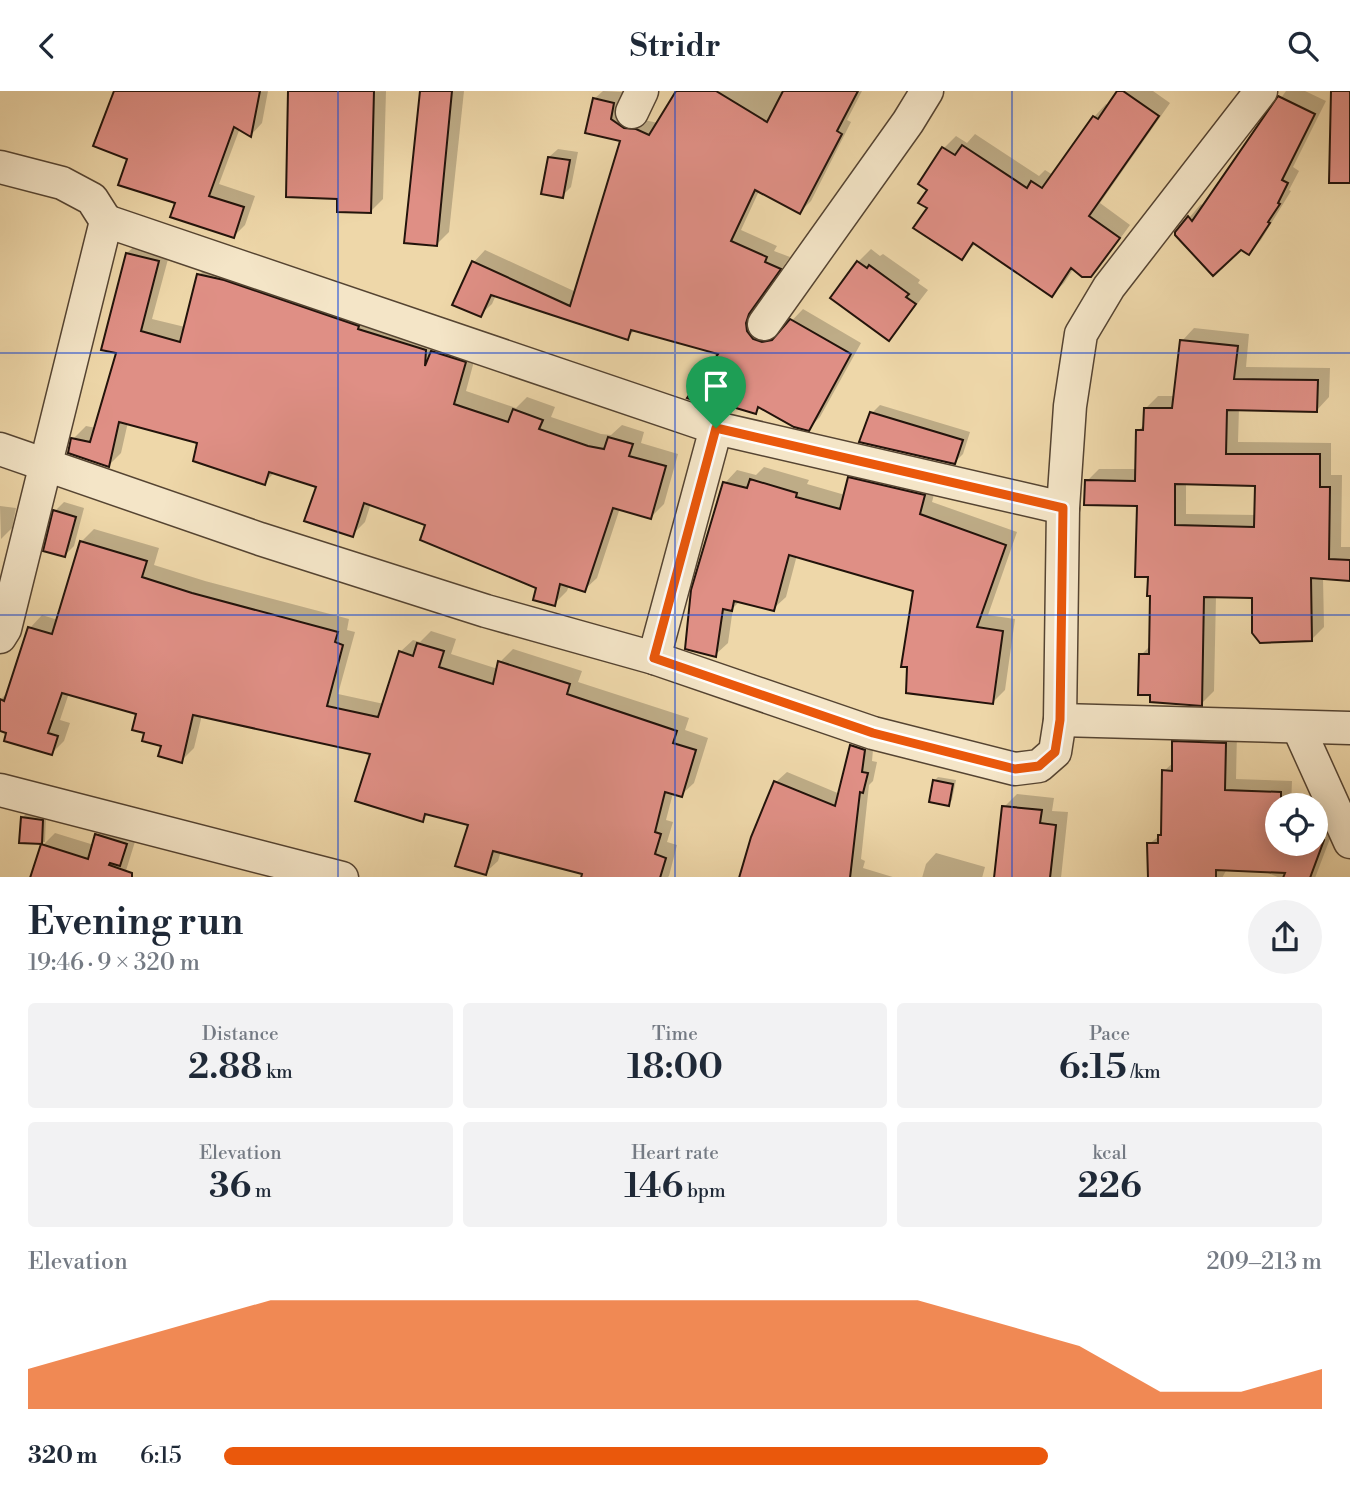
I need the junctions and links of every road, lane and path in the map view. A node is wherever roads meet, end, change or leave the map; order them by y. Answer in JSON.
{"nodes":[{"id":1,"x":927,"y":91,"type":"edge"},
{"id":2,"x":1261,"y":91,"type":"edge"},
{"id":3,"x":0,"y":167,"type":"edge"},
{"id":4,"x":106,"y":221,"type":"junction"},
{"id":5,"x":764,"y":324,"type":"dead end"},
{"id":6,"x":716,"y":428,"type":"junction"},
{"id":7,"x":0,"y":449,"type":"edge"},
{"id":8,"x":47,"y":466,"type":"junction"},
{"id":9,"x":1063,"y":508,"type":"junction"},
{"id":10,"x":0,"y":637,"type":"edge"},
{"id":11,"x":654,"y":658,"type":"junction"},
{"id":12,"x":1060,"y":720,"type":"junction"},
{"id":13,"x":1298,"y":727,"type":"junction"},
{"id":14,"x":1350,"y":728,"type":"edge"},
{"id":15,"x":0,"y":790,"type":"edge"},
{"id":16,"x":1350,"y":842,"type":"edge"},
{"id":17,"x":342,"y":877,"type":"edge"}],
"edges":[{"from":1,"to":5,"type":"street"},
{"from":2,"to":9,"type":"street"},
{"from":3,"to":4,"type":"street"},
{"from":4,"to":6,"type":"street"},
{"from":4,"to":8,"type":"street"},
{"from":6,"to":9,"type":"street"},
{"from":6,"to":11,"type":"street"},
{"from":7,"to":8,"type":"street"},
{"from":8,"to":10,"type":"street"},
{"from":8,"to":11,"type":"street"},
{"from":9,"to":12,"type":"street"},
{"from":11,"to":12,"type":"street"},
{"from":12,"to":13,"type":"street"},
{"from":13,"to":14,"type":"street"},
{"from":13,"to":16,"type":"street"},
{"from":15,"to":17,"type":"street"}]}
